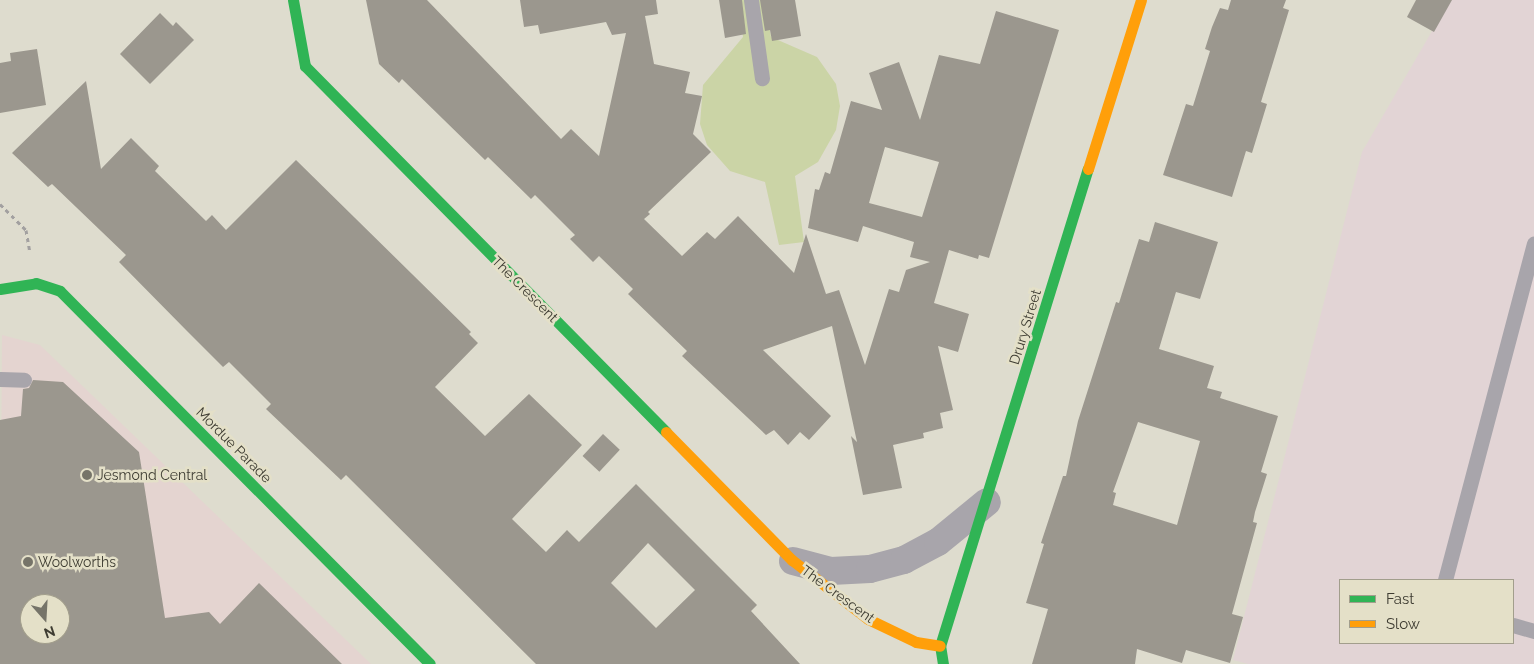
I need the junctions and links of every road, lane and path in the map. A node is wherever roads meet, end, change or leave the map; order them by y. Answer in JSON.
{"nodes":[{"id":1,"x":293,"y":0,"type":"edge"},
{"id":2,"x":751,"y":0,"type":"edge"},
{"id":3,"x":1141,"y":0,"type":"edge"},
{"id":4,"x":762,"y":78,"type":"dead end"},
{"id":5,"x":0,"y":204,"type":"edge"},
{"id":6,"x":1534,"y":244,"type":"edge"},
{"id":7,"x":36,"y":283,"type":"junction"},
{"id":8,"x":0,"y":289,"type":"edge"},
{"id":9,"x":0,"y":379,"type":"edge"},
{"id":10,"x":24,"y":380,"type":"dead end"},
{"id":11,"x":987,"y":502,"type":"junction"},
{"id":12,"x":792,"y":560,"type":"junction"},
{"id":13,"x":1445,"y":579,"type":"edge"},
{"id":14,"x":1514,"y":625,"type":"edge"},
{"id":15,"x":1534,"y":631,"type":"edge"},
{"id":16,"x":940,"y":646,"type":"junction"},
{"id":17,"x":430,"y":664,"type":"edge"},
{"id":18,"x":943,"y":664,"type":"edge"}],
"edges":[{"from":1,"to":12,"type":"street","name":"The Crescent"},
{"from":2,"to":4,"type":"lane"},
{"from":3,"to":11,"type":"street","name":"Drury Street"},
{"from":5,"to":7,"type":"path"},
{"from":6,"to":13,"type":"lane"},
{"from":7,"to":8,"type":"street","name":"Mordue Parade"},
{"from":7,"to":17,"type":"street","name":"Mordue Parade"},
{"from":9,"to":10,"type":"lane"},
{"from":11,"to":12,"type":"street","name":"The Crescent"},
{"from":11,"to":16,"type":"street","name":"Drury Street"},
{"from":12,"to":16,"type":"street","name":"The Crescent"},
{"from":14,"to":15,"type":"lane"},
{"from":16,"to":18,"type":"street","name":"Drury Street"}]}
